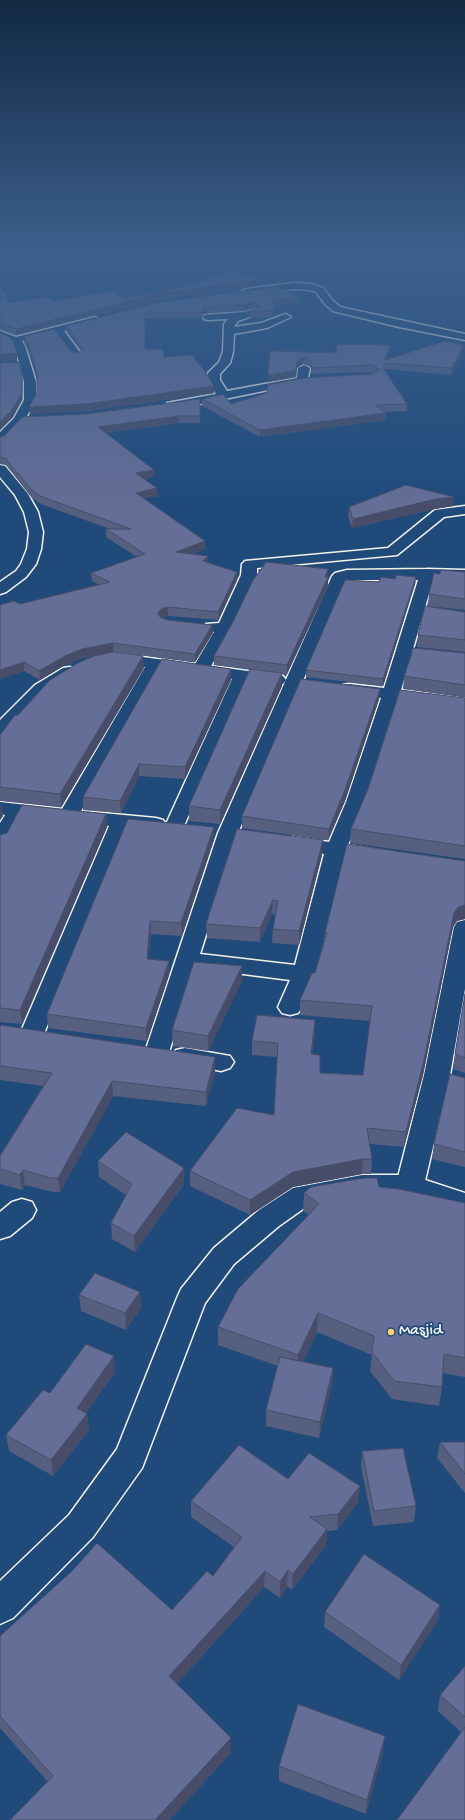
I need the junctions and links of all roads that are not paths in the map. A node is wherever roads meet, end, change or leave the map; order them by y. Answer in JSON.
{"nodes":[{"id":1,"x":10,"y":338,"type":"edge"},
{"id":2,"x":24,"y":338,"type":"edge"},
{"id":3,"x":64,"y":338,"type":"edge"},
{"id":4,"x":229,"y":338,"type":"edge"},
{"id":5,"x":15,"y":340,"type":"junction"},
{"id":6,"x":77,"y":355,"type":"edge"},
{"id":7,"x":26,"y":363,"type":"junction"},
{"id":8,"x":13,"y":364,"type":"edge"},
{"id":9,"x":316,"y":379,"type":"edge"},
{"id":10,"x":222,"y":396,"type":"junction"},
{"id":11,"x":161,"y":407,"type":"edge"},
{"id":12,"x":19,"y":420,"type":"junction"},
{"id":13,"x":31,"y":420,"type":"edge"},
{"id":14,"x":0,"y":439,"type":"edge"},
{"id":15,"x":0,"y":469,"type":"edge"},
{"id":16,"x":465,"y":510,"type":"edge"},
{"id":17,"x":427,"y":574,"type":"junction"},
{"id":18,"x":465,"y":574,"type":"edge"},
{"id":19,"x":0,"y":589,"type":"edge"},
{"id":20,"x":197,"y":625,"type":"edge"},
{"id":21,"x":225,"y":628,"type":"junction"},
{"id":22,"x":156,"y":664,"type":"junction"},
{"id":23,"x":201,"y":669,"type":"junction"},
{"id":24,"x":243,"y":675,"type":"junction"},
{"id":25,"x":302,"y":684,"type":"junction"},
{"id":26,"x":332,"y":687,"type":"edge"},
{"id":27,"x":392,"y":694,"type":"junction"},
{"id":28,"x":465,"y":704,"type":"edge"},
{"id":29,"x":0,"y":731,"type":"edge"},
{"id":30,"x":8,"y":809,"type":"edge"},
{"id":31,"x":68,"y":816,"type":"junction"},
{"id":32,"x":121,"y":821,"type":"junction"},
{"id":33,"x":175,"y":826,"type":"junction"},
{"id":34,"x":236,"y":834,"type":"junction"},
{"id":35,"x":274,"y":840,"type":"edge"},
{"id":36,"x":0,"y":842,"type":"edge"},
{"id":37,"x":336,"y":850,"type":"junction"},
{"id":38,"x":396,"y":858,"type":"edge"},
{"id":39,"x":465,"y":927,"type":"edge"},
{"id":40,"x":188,"y":960,"type":"junction"},
{"id":41,"x":304,"y":974,"type":"junction"},
{"id":42,"x":458,"y":994,"type":"edge"},
{"id":43,"x":290,"y":1007,"type":"dead end"},
{"id":44,"x":8,"y":1032,"type":"edge"},
{"id":45,"x":220,"y":1062,"type":"dead end"},
{"id":46,"x":410,"y":1186,"type":"junction"},
{"id":47,"x":465,"y":1204,"type":"edge"},
{"id":48,"x":22,"y":1210,"type":"dead end"},
{"id":49,"x":0,"y":1228,"type":"edge"},
{"id":50,"x":0,"y":1606,"type":"edge"}],
"edges":[{"from":1,"to":5,"type":"street"},
{"from":2,"to":5,"type":"street"},
{"from":3,"to":6,"type":"street"},
{"from":4,"to":10,"type":"street"},
{"from":5,"to":7,"type":"street"},
{"from":7,"to":8,"type":"street"},
{"from":7,"to":12,"type":"street"},
{"from":9,"to":10,"type":"street"},
{"from":10,"to":11,"type":"street"},
{"from":12,"to":13,"type":"street"},
{"from":12,"to":14,"type":"street"},
{"from":15,"to":19,"type":"street"},
{"from":16,"to":21,"type":"street"},
{"from":17,"to":18,"type":"street"},
{"from":17,"to":25,"type":"street"},
{"from":17,"to":27,"type":"street"},
{"from":20,"to":21,"type":"street"},
{"from":21,"to":23,"type":"street"},
{"from":22,"to":23,"type":"street"},
{"from":22,"to":29,"type":"street"},
{"from":22,"to":31,"type":"street"},
{"from":23,"to":24,"type":"street"},
{"from":24,"to":25,"type":"street"},
{"from":24,"to":33,"type":"street"},
{"from":25,"to":34,"type":"street"},
{"from":26,"to":27,"type":"street"},
{"from":27,"to":28,"type":"street"},
{"from":27,"to":37,"type":"street"},
{"from":30,"to":31,"type":"street"},
{"from":30,"to":36,"type":"street"},
{"from":31,"to":32,"type":"street"},
{"from":32,"to":33,"type":"street"},
{"from":32,"to":44,"type":"street"},
{"from":33,"to":34,"type":"street"},
{"from":34,"to":40,"type":"street"},
{"from":35,"to":37,"type":"street"},
{"from":37,"to":38,"type":"street"},
{"from":37,"to":41,"type":"street"},
{"from":39,"to":42,"type":"street"},
{"from":40,"to":41,"type":"street"},
{"from":40,"to":45,"type":"street"},
{"from":41,"to":43,"type":"street"},
{"from":42,"to":46,"type":"street"},
{"from":46,"to":47,"type":"street"},
{"from":46,"to":50,"type":"street"},
{"from":48,"to":49,"type":"street"}]}
